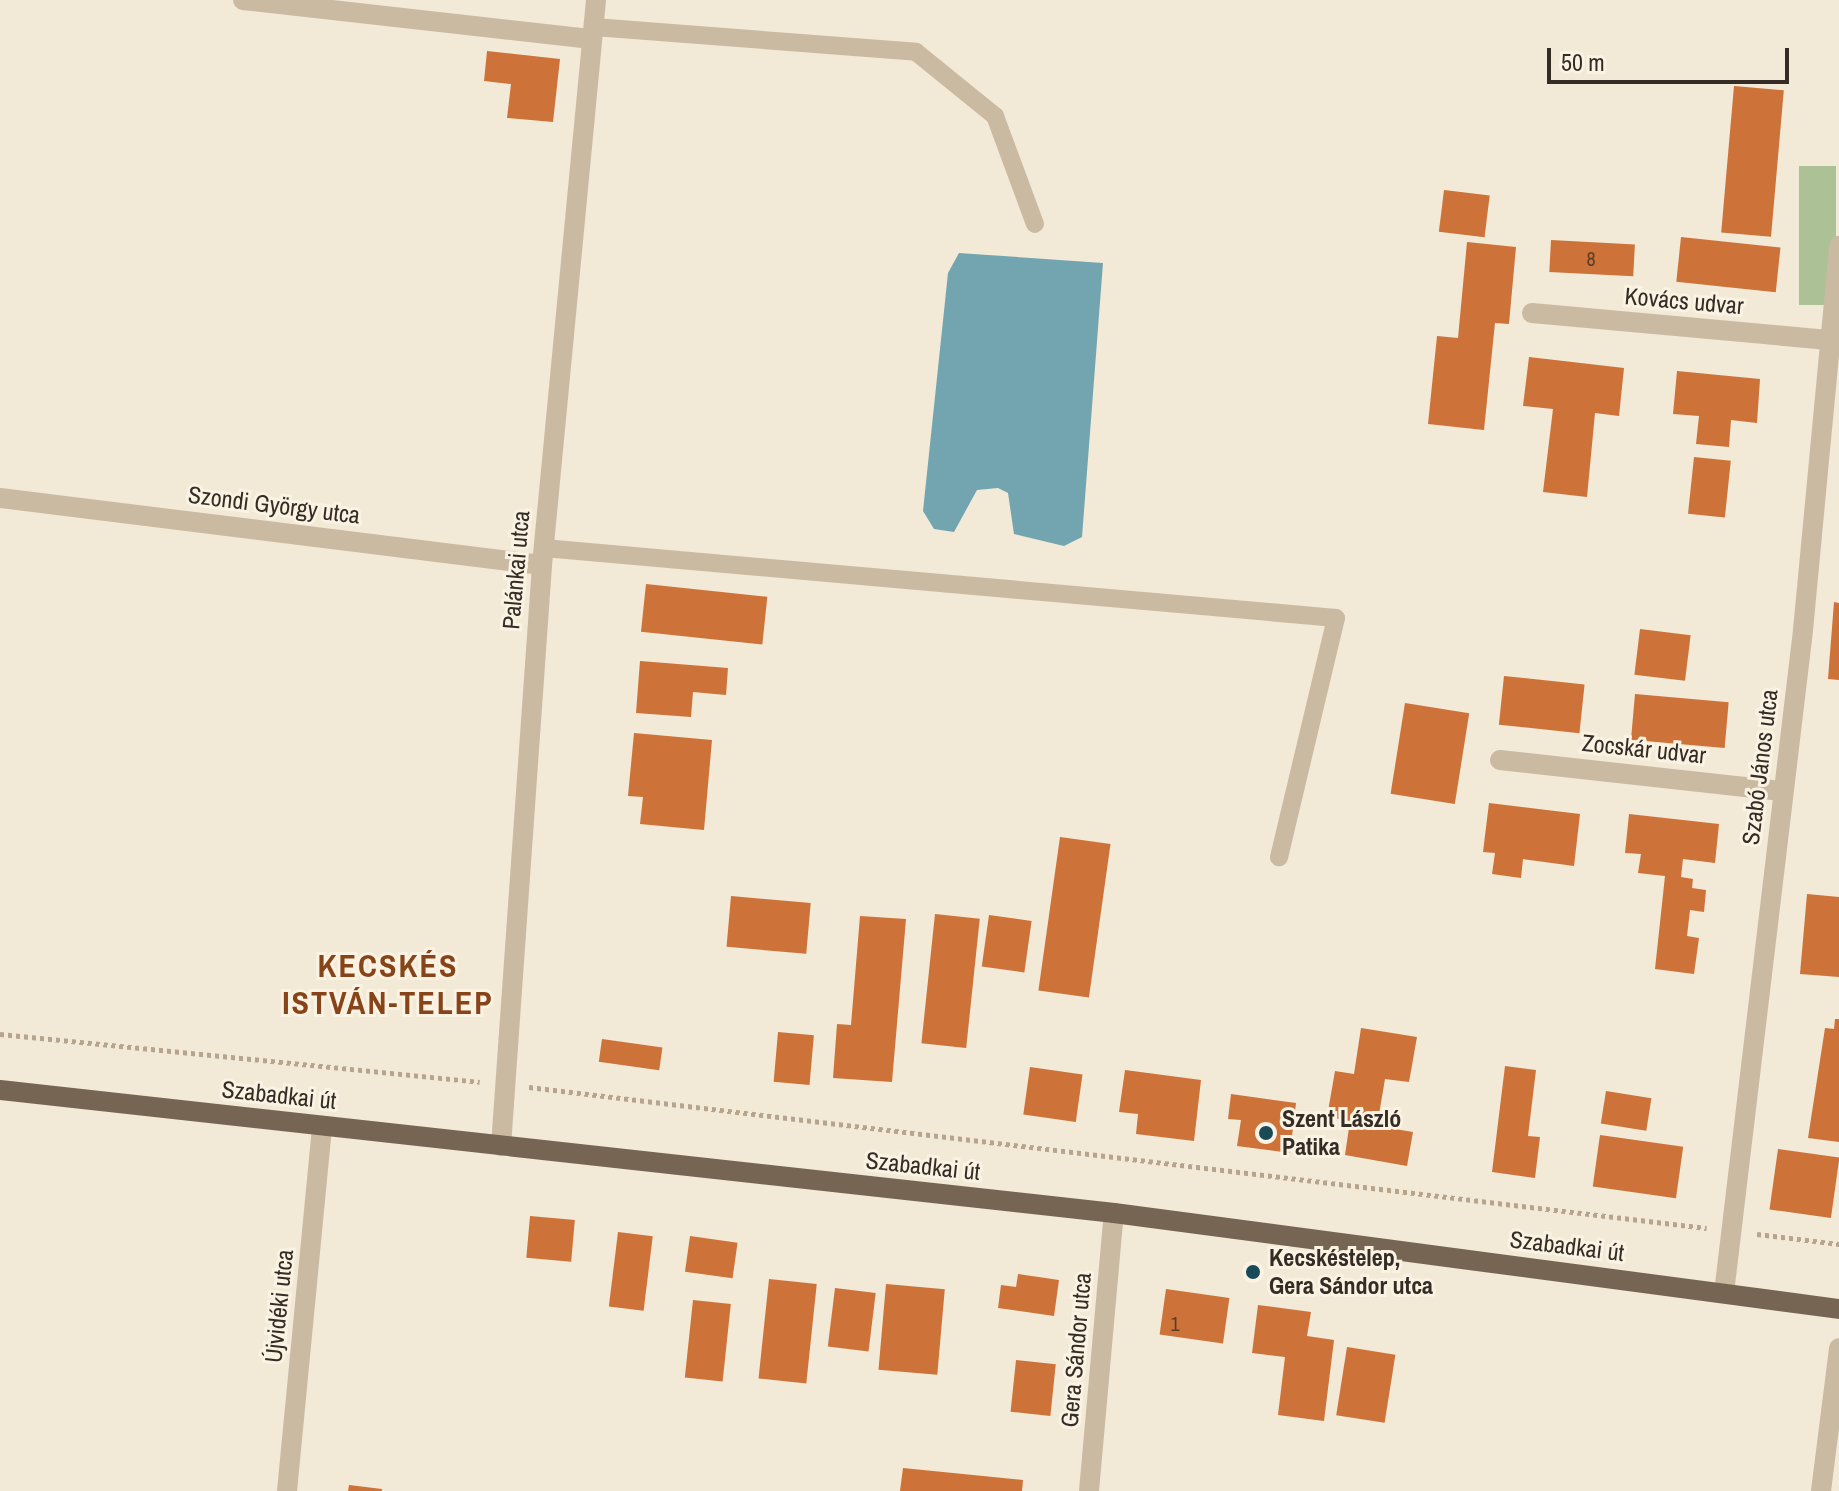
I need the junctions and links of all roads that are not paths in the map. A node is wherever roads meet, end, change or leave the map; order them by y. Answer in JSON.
{"nodes":[{"id":1,"x":243,"y":0,"type":"edge"},
{"id":2,"x":596,"y":0,"type":"edge"},
{"id":3,"x":593,"y":33,"type":"junction"},
{"id":4,"x":1035,"y":224,"type":"dead end"},
{"id":5,"x":1839,"y":246,"type":"edge"},
{"id":6,"x":1532,"y":313,"type":"dead end"},
{"id":7,"x":1831,"y":340,"type":"junction"},
{"id":8,"x":0,"y":498,"type":"edge"},
{"id":9,"x":543,"y":556,"type":"junction"},
{"id":10,"x":1500,"y":760,"type":"dead end"},
{"id":11,"x":1783,"y":791,"type":"junction"},
{"id":12,"x":1279,"y":857,"type":"dead end"},
{"id":13,"x":0,"y":1090,"type":"edge"},
{"id":14,"x":322,"y":1126,"type":"junction"},
{"id":15,"x":501,"y":1146,"type":"junction"},
{"id":16,"x":1114,"y":1213,"type":"junction"},
{"id":17,"x":1724,"y":1293,"type":"junction"},
{"id":18,"x":1839,"y":1309,"type":"edge"},
{"id":19,"x":1839,"y":1348,"type":"edge"},
{"id":20,"x":287,"y":1491,"type":"edge"},
{"id":21,"x":1089,"y":1491,"type":"edge"},
{"id":22,"x":1821,"y":1491,"type":"edge"}],
"edges":[{"from":1,"to":3,"type":"street"},
{"from":2,"to":3,"type":"street","name":"Palánkai utca"},
{"from":3,"to":4,"type":"lane"},
{"from":3,"to":9,"type":"street","name":"Palánkai utca"},
{"from":5,"to":7,"type":"street","name":"Szabó János utca"},
{"from":6,"to":7,"type":"street","name":"Kovács udvar"},
{"from":7,"to":11,"type":"street","name":"Szabó János utca"},
{"from":8,"to":9,"type":"street","name":"Szondi György utca"},
{"from":9,"to":12,"type":"lane"},
{"from":9,"to":15,"type":"street","name":"Palánkai utca"},
{"from":10,"to":11,"type":"street","name":"Zocskár udvar"},
{"from":11,"to":17,"type":"street","name":"Szabó János utca"},
{"from":13,"to":14,"type":"main road","name":"Szabadkai út"},
{"from":14,"to":15,"type":"main road","name":"Szabadkai út"},
{"from":14,"to":20,"type":"street","name":"Újvidéki utca"},
{"from":15,"to":16,"type":"main road","name":"Szabadkai út"},
{"from":16,"to":17,"type":"main road","name":"Szabadkai út"},
{"from":16,"to":21,"type":"street","name":"Gera Sándor utca"},
{"from":17,"to":18,"type":"main road","name":"Szabadkai út"},
{"from":19,"to":22,"type":"street"}]}
